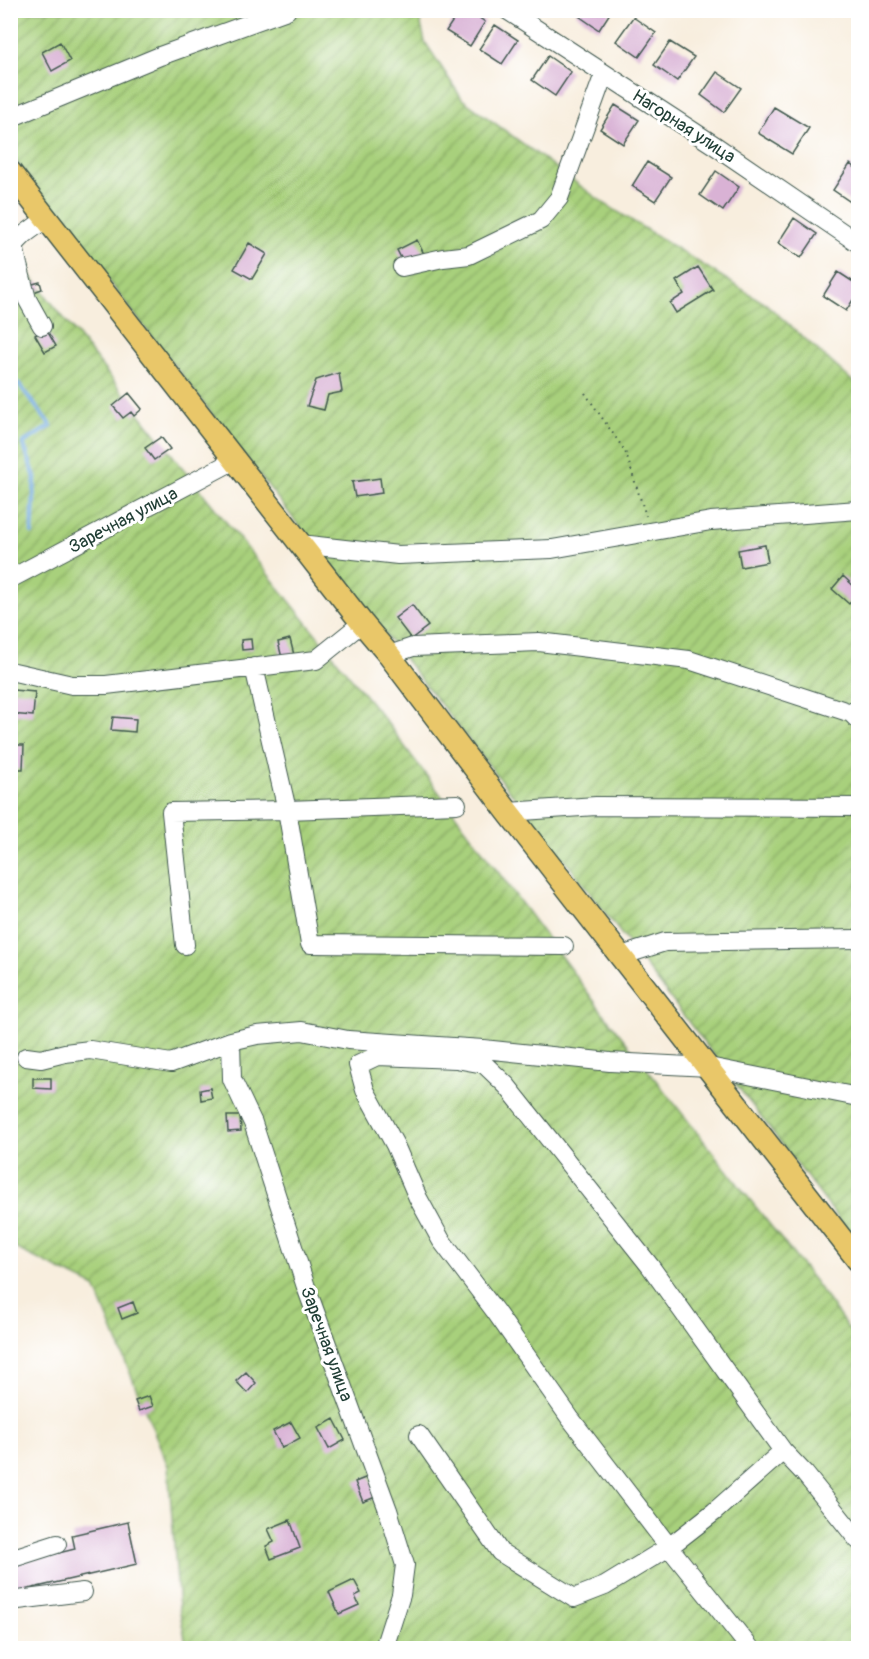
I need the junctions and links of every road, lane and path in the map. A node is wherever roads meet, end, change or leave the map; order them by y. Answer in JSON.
{"nodes":[{"id":1,"x":287,"y":10,"type":"edge"},
{"id":2,"x":507,"y":10,"type":"edge"},
{"id":3,"x":604,"y":74,"type":"junction"},
{"id":4,"x":10,"y":118,"type":"edge"},
{"id":5,"x":10,"y":172,"type":"edge"},
{"id":6,"x":46,"y":218,"type":"junction"},
{"id":7,"x":858,"y":243,"type":"edge"},
{"id":8,"x":402,"y":267,"type":"dead end"},
{"id":9,"x":42,"y":326,"type":"dead end"},
{"id":10,"x":585,"y":393,"type":"dead end"},
{"id":11,"x":235,"y":460,"type":"junction"},
{"id":12,"x":858,"y":510,"type":"edge"},
{"id":13,"x":651,"y":530,"type":"junction"},
{"id":14,"x":300,"y":544,"type":"junction"},
{"id":15,"x":15,"y":577,"type":"edge"},
{"id":16,"x":362,"y":623,"type":"junction"},
{"id":17,"x":389,"y":655,"type":"junction"},
{"id":18,"x":254,"y":667,"type":"junction"},
{"id":19,"x":10,"y":671,"type":"edge"},
{"id":20,"x":858,"y":720,"type":"edge"},
{"id":21,"x":457,"y":804,"type":"dead end"},
{"id":22,"x":858,"y":807,"type":"edge"},
{"id":23,"x":287,"y":810,"type":"junction"},
{"id":24,"x":508,"y":812,"type":"junction"},
{"id":25,"x":858,"y":939,"type":"edge"},
{"id":26,"x":185,"y":945,"type":"dead end"},
{"id":27,"x":564,"y":946,"type":"dead end"},
{"id":28,"x":621,"y":956,"type":"junction"},
{"id":29,"x":231,"y":1041,"type":"junction"},
{"id":30,"x":26,"y":1058,"type":"dead end"},
{"id":31,"x":709,"y":1067,"type":"junction"},
{"id":32,"x":858,"y":1096,"type":"edge"},
{"id":33,"x":858,"y":1260,"type":"edge"},
{"id":34,"x":419,"y":1436,"type":"dead end"},
{"id":35,"x":783,"y":1451,"type":"junction"},
{"id":36,"x":858,"y":1540,"type":"edge"},
{"id":37,"x":57,"y":1544,"type":"dead end"},
{"id":38,"x":669,"y":1547,"type":"junction"},
{"id":39,"x":10,"y":1559,"type":"edge"},
{"id":40,"x":83,"y":1592,"type":"dead end"},
{"id":41,"x":10,"y":1601,"type":"edge"},
{"id":42,"x":384,"y":1648,"type":"edge"},
{"id":43,"x":750,"y":1648,"type":"edge"}],
"edges":[{"from":1,"to":4,"type":"street"},
{"from":2,"to":3,"type":"street","name":"Нагорная улица"},
{"from":3,"to":7,"type":"street","name":"Нагорная улица"},
{"from":3,"to":8,"type":"street"},
{"from":5,"to":6,"type":"main road"},
{"from":6,"to":9,"type":"street"},
{"from":6,"to":11,"type":"main road"},
{"from":10,"to":13,"type":"path"},
{"from":11,"to":14,"type":"main road"},
{"from":11,"to":15,"type":"street","name":"Заречная улица"},
{"from":12,"to":13,"type":"street"},
{"from":13,"to":14,"type":"street"},
{"from":14,"to":16,"type":"main road"},
{"from":16,"to":17,"type":"main road"},
{"from":16,"to":18,"type":"street"},
{"from":17,"to":20,"type":"street"},
{"from":17,"to":24,"type":"main road"},
{"from":18,"to":19,"type":"street"},
{"from":18,"to":23,"type":"street"},
{"from":21,"to":23,"type":"street"},
{"from":22,"to":24,"type":"street"},
{"from":23,"to":26,"type":"street"},
{"from":23,"to":27,"type":"street"},
{"from":24,"to":28,"type":"main road"},
{"from":25,"to":28,"type":"street"},
{"from":28,"to":31,"type":"main road"},
{"from":29,"to":30,"type":"street"},
{"from":29,"to":31,"type":"street"},
{"from":29,"to":42,"type":"street","name":"Заречная улица"},
{"from":31,"to":32,"type":"street"},
{"from":31,"to":33,"type":"main road"},
{"from":34,"to":38,"type":"street"},
{"from":35,"to":36,"type":"street"},
{"from":35,"to":38,"type":"street"},
{"from":35,"to":38,"type":"street"},
{"from":37,"to":39,"type":"street"},
{"from":38,"to":43,"type":"street"},
{"from":40,"to":41,"type":"street"}]}
